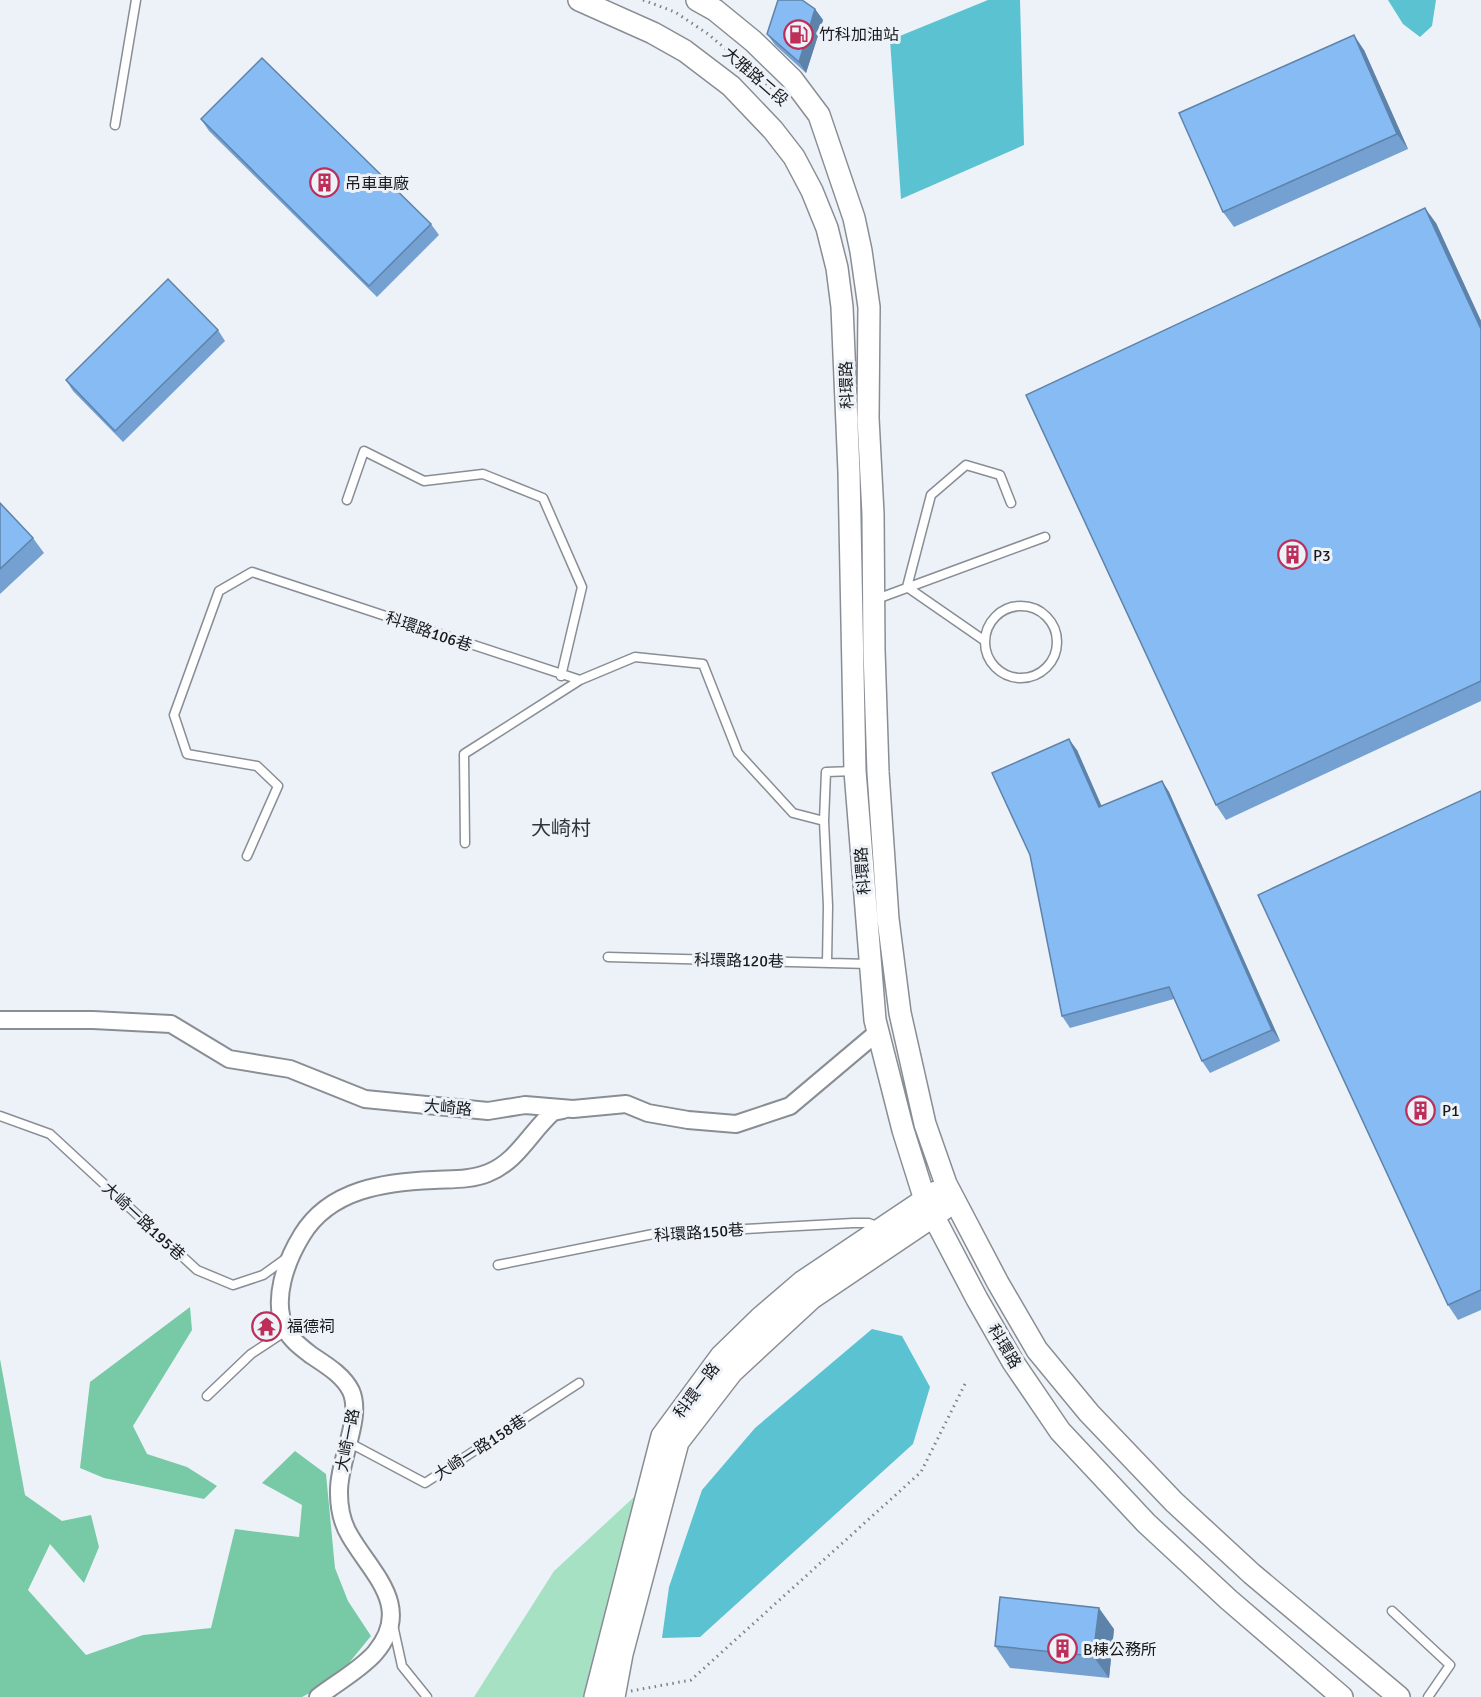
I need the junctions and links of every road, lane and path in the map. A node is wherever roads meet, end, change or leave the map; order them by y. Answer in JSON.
{"nodes":[{"id":1,"x":136,"y":0,"type":"edge"},
{"id":2,"x":579,"y":0,"type":"edge"},
{"id":3,"x":643,"y":0,"type":"edge"},
{"id":4,"x":710,"y":3,"type":"edge"},
{"id":5,"x":787,"y":103,"type":"dead end"},
{"id":6,"x":819,"y":116,"type":"joint"},
{"id":7,"x":115,"y":125,"type":"dead end"},
{"id":8,"x":347,"y":500,"type":"dead end"},
{"id":9,"x":1011,"y":503,"type":"dead end"},
{"id":10,"x":1045,"y":537,"type":"dead end"},
{"id":11,"x":907,"y":587,"type":"junction"},
{"id":12,"x":852,"y":600,"type":"junction"},
{"id":13,"x":874,"y":600,"type":"junction"},
{"id":14,"x":985,"y":641,"type":"junction"},
{"id":15,"x":561,"y":676,"type":"junction"},
{"id":16,"x":580,"y":680,"type":"junction"},
{"id":17,"x":855,"y":771,"type":"junction"},
{"id":18,"x":878,"y":772,"type":"junction"},
{"id":19,"x":824,"y":821,"type":"junction"},
{"id":20,"x":465,"y":843,"type":"dead end"},
{"id":21,"x":247,"y":856,"type":"dead end"},
{"id":22,"x":608,"y":957,"type":"dead end"},
{"id":23,"x":827,"y":963,"type":"junction"},
{"id":24,"x":869,"y":964,"type":"junction"},
{"id":25,"x":0,"y":1020,"type":"edge"},
{"id":26,"x":879,"y":1031,"type":"junction"},
{"id":27,"x":573,"y":1109,"type":"junction"},
{"id":28,"x":0,"y":1116,"type":"edge"},
{"id":29,"x":950,"y":1194,"type":"junction"},
{"id":30,"x":928,"y":1208,"type":"junction"},
{"id":31,"x":888,"y":1235,"type":"junction"},
{"id":32,"x":293,"y":1253,"type":"junction"},
{"id":33,"x":498,"y":1265,"type":"dead end"},
{"id":34,"x":286,"y":1331,"type":"junction"},
{"id":35,"x":579,"y":1383,"type":"dead end"},
{"id":36,"x":965,"y":1384,"type":"dead end"},
{"id":37,"x":207,"y":1396,"type":"dead end"},
{"id":38,"x":347,"y":1442,"type":"junction"},
{"id":39,"x":1392,"y":1611,"type":"dead end"},
{"id":40,"x":390,"y":1613,"type":"junction"},
{"id":41,"x":608,"y":1696,"type":"edge"},
{"id":42,"x":318,"y":1697,"type":"edge"},
{"id":43,"x":427,"y":1697,"type":"edge"},
{"id":44,"x":1342,"y":1697,"type":"edge"},
{"id":45,"x":1400,"y":1697,"type":"edge"},
{"id":46,"x":1428,"y":1697,"type":"edge"}],
"edges":[{"from":1,"to":7,"type":"lane"},
{"from":2,"to":12,"type":"street","name":"科環路"},
{"from":3,"to":5,"type":"path","name":"大雅路二段"},
{"from":4,"to":6,"type":"street","name":"大雅路二段"},
{"from":6,"to":13,"type":"street","name":"科環路"},
{"from":8,"to":15,"type":"lane"},
{"from":9,"to":11,"type":"lane"},
{"from":10,"to":11,"type":"lane"},
{"from":11,"to":13,"type":"lane"},
{"from":11,"to":14,"type":"lane"},
{"from":12,"to":13,"type":"lane"},
{"from":12,"to":17,"type":"street","name":"科環路"},
{"from":13,"to":18,"type":"street","name":"科環路"},
{"from":14,"to":14,"type":"lane"},
{"from":15,"to":16,"type":"lane","name":"科環路106巷"},
{"from":15,"to":21,"type":"lane","name":"科環路106巷"},
{"from":16,"to":19,"type":"lane"},
{"from":16,"to":20,"type":"lane"},
{"from":17,"to":18,"type":"lane"},
{"from":17,"to":19,"type":"lane"},
{"from":17,"to":24,"type":"street","name":"科環路"},
{"from":18,"to":29,"type":"street","name":"科環路"},
{"from":19,"to":23,"type":"lane"},
{"from":22,"to":23,"type":"lane","name":"科環路120巷"},
{"from":23,"to":24,"type":"lane","name":"科環路120巷"},
{"from":24,"to":26,"type":"street","name":"科環路"},
{"from":25,"to":27,"type":"street","name":"大崎路"},
{"from":26,"to":27,"type":"street","name":"大崎路"},
{"from":26,"to":30,"type":"street","name":"科環路"},
{"from":27,"to":32,"type":"street"},
{"from":28,"to":32,"type":"lane","name":"大崎一路195巷"},
{"from":29,"to":30,"type":"street","name":"科環一路"},
{"from":29,"to":45,"type":"street","name":"科環路"},
{"from":30,"to":31,"type":"street","name":"科環一路"},
{"from":30,"to":44,"type":"street","name":"科環路"},
{"from":31,"to":33,"type":"lane","name":"科環路150巷"},
{"from":31,"to":41,"type":"street","name":"科環一路"},
{"from":32,"to":34,"type":"street"},
{"from":34,"to":37,"type":"lane"},
{"from":34,"to":38,"type":"street","name":"大崎一路"},
{"from":35,"to":38,"type":"lane","name":"大崎一路158巷"},
{"from":36,"to":41,"type":"path"},
{"from":38,"to":40,"type":"street","name":"大崎一路"},
{"from":39,"to":46,"type":"lane"},
{"from":40,"to":42,"type":"street"},
{"from":40,"to":43,"type":"lane"}]}
